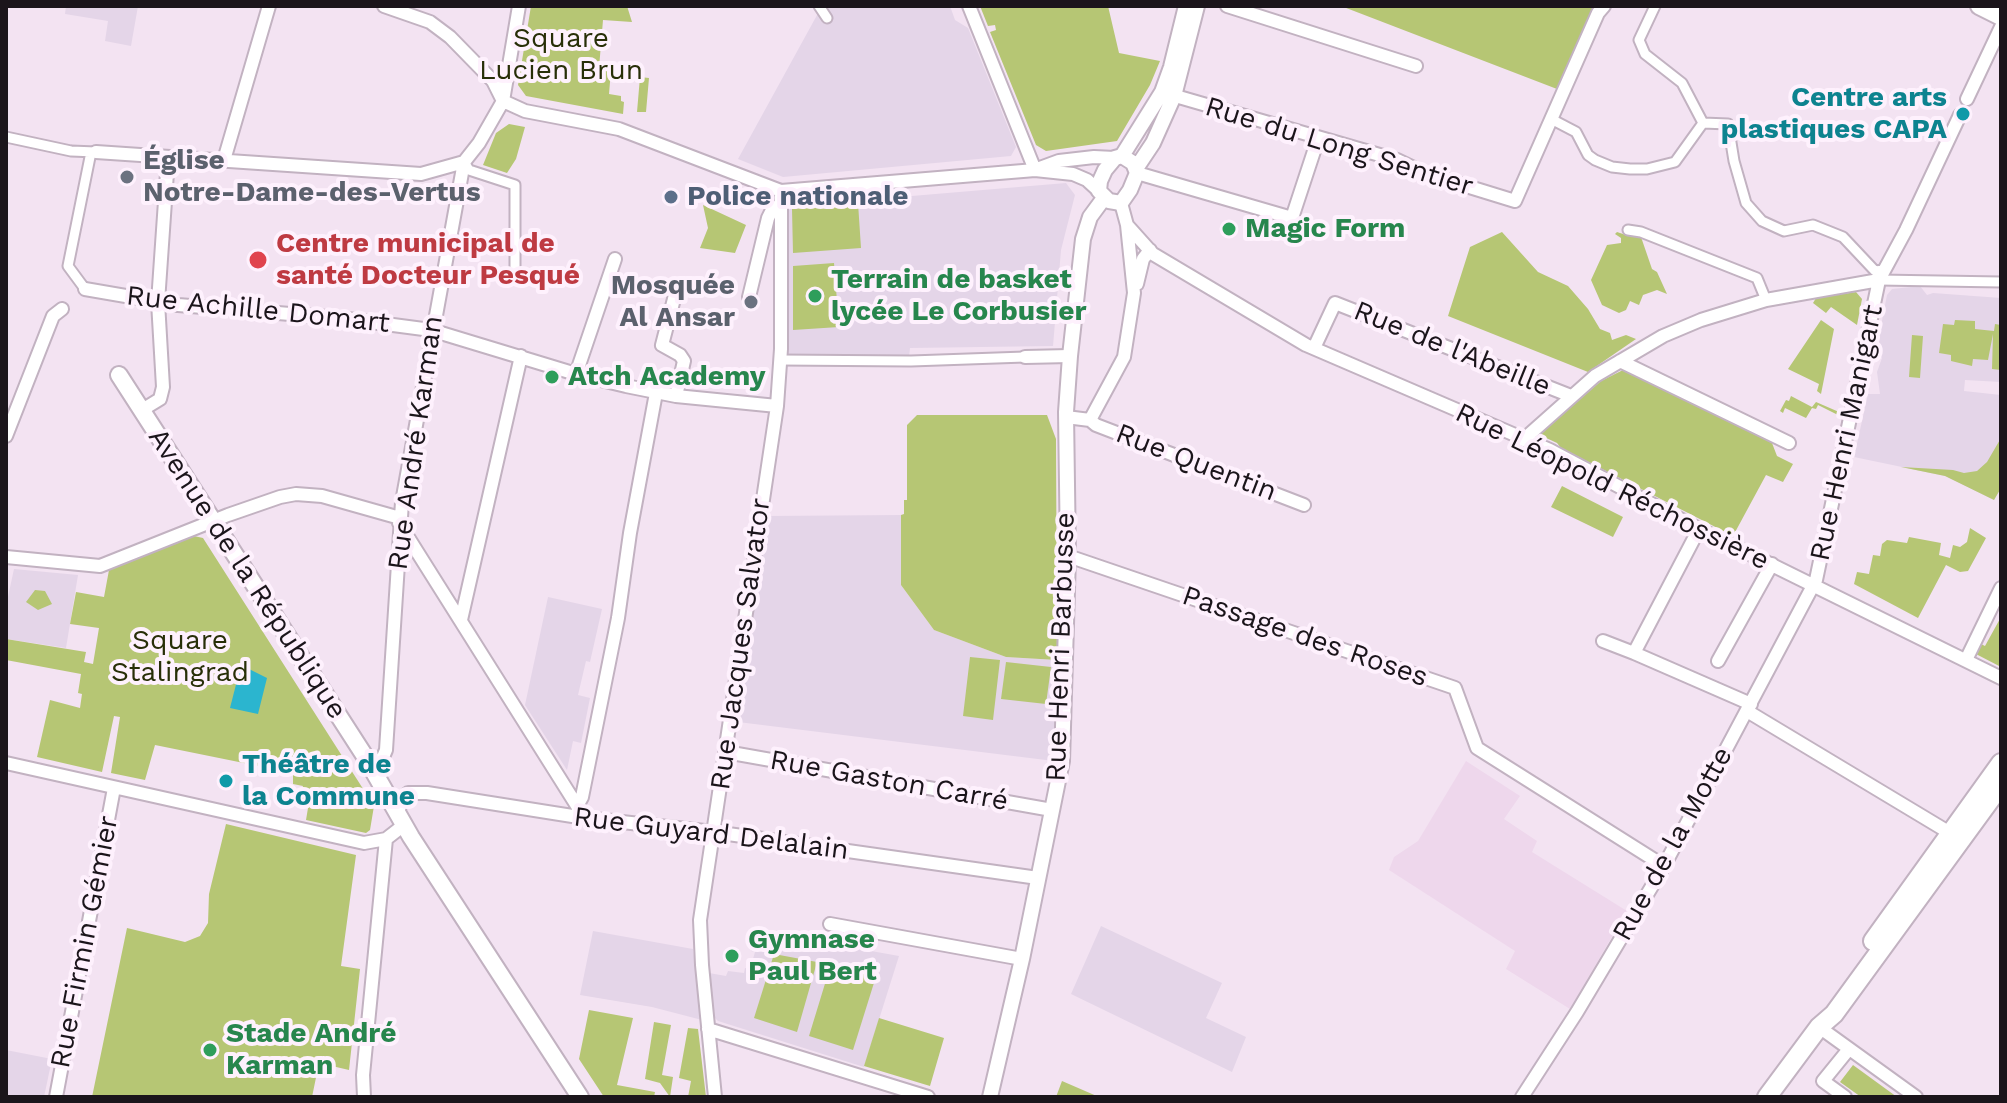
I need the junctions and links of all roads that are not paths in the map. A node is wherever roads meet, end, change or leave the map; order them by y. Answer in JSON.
{"nodes":[{"id":1,"x":269,"y":6,"type":"edge"},
{"id":2,"x":384,"y":6,"type":"edge"},
{"id":3,"x":519,"y":6,"type":"edge"},
{"id":4,"x":819,"y":6,"type":"edge"},
{"id":5,"x":969,"y":6,"type":"edge"},
{"id":6,"x":1186,"y":6,"type":"edge"},
{"id":7,"x":1197,"y":6,"type":"edge"},
{"id":8,"x":1227,"y":6,"type":"edge"},
{"id":9,"x":1604,"y":6,"type":"edge"},
{"id":10,"x":1655,"y":6,"type":"edge"},
{"id":11,"x":1979,"y":6,"type":"edge"},
{"id":12,"x":2001,"y":17,"type":"edge"},
{"id":13,"x":827,"y":18,"type":"dead end"},
{"id":14,"x":2001,"y":27,"type":"edge"},
{"id":15,"x":1416,"y":66,"type":"dead end"},
{"id":16,"x":1168,"y":94,"type":"junction"},
{"id":17,"x":1967,"y":99,"type":"dead end"},
{"id":18,"x":503,"y":101,"type":"junction"},
{"id":19,"x":1960,"y":115,"type":"dead end"},
{"id":20,"x":1553,"y":120,"type":"junction"},
{"id":21,"x":1703,"y":123,"type":"junction"},
{"id":22,"x":6,"y":137,"type":"edge"},
{"id":23,"x":1318,"y":139,"type":"junction"},
{"id":24,"x":94,"y":152,"type":"junction"},
{"id":25,"x":1119,"y":157,"type":"junction"},
{"id":26,"x":168,"y":158,"type":"junction"},
{"id":27,"x":224,"y":160,"type":"junction"},
{"id":28,"x":464,"y":162,"type":"junction"},
{"id":29,"x":1035,"y":170,"type":"junction"},
{"id":30,"x":1137,"y":170,"type":"junction"},
{"id":31,"x":781,"y":191,"type":"junction"},
{"id":32,"x":1101,"y":194,"type":"junction"},
{"id":33,"x":1121,"y":203,"type":"junction"},
{"id":34,"x":781,"y":205,"type":"junction"},
{"id":35,"x":1127,"y":225,"type":"junction"},
{"id":36,"x":1628,"y":230,"type":"dead end"},
{"id":37,"x":1150,"y":250,"type":"junction"},
{"id":38,"x":615,"y":259,"type":"dead end"},
{"id":39,"x":515,"y":270,"type":"dead end"},
{"id":40,"x":1882,"y":275,"type":"junction"},
{"id":41,"x":2001,"y":282,"type":"edge"},
{"id":42,"x":85,"y":289,"type":"joint"},
{"id":43,"x":1134,"y":293,"type":"junction"},
{"id":44,"x":675,"y":295,"type":"dead end"},
{"id":45,"x":749,"y":297,"type":"dead end"},
{"id":46,"x":1766,"y":300,"type":"junction"},
{"id":47,"x":158,"y":302,"type":"junction"},
{"id":48,"x":62,"y":309,"type":"dead end"},
{"id":49,"x":431,"y":330,"type":"junction"},
{"id":50,"x":1314,"y":348,"type":"junction"},
{"id":51,"x":521,"y":356,"type":"junction"},
{"id":52,"x":1070,"y":356,"type":"junction"},
{"id":53,"x":1025,"y":357,"type":"joint"},
{"id":54,"x":780,"y":360,"type":"junction"},
{"id":55,"x":1620,"y":361,"type":"junction"},
{"id":56,"x":576,"y":374,"type":"junction"},
{"id":57,"x":119,"y":375,"type":"dead end"},
{"id":58,"x":656,"y":393,"type":"junction"},
{"id":59,"x":676,"y":396,"type":"junction"},
{"id":60,"x":1571,"y":396,"type":"junction"},
{"id":61,"x":777,"y":406,"type":"junction"},
{"id":62,"x":142,"y":410,"type":"junction"},
{"id":63,"x":1066,"y":417,"type":"junction"},
{"id":64,"x":1090,"y":420,"type":"junction"},
{"id":65,"x":6,"y":436,"type":"edge"},
{"id":66,"x":1523,"y":440,"type":"junction"},
{"id":67,"x":1789,"y":443,"type":"dead end"},
{"id":68,"x":1304,"y":505,"type":"dead end"},
{"id":69,"x":212,"y":520,"type":"junction"},
{"id":70,"x":400,"y":521,"type":"junction"},
{"id":71,"x":1699,"y":529,"type":"junction"},
{"id":72,"x":1068,"y":556,"type":"junction"},
{"id":73,"x":6,"y":557,"type":"edge"},
{"id":74,"x":1772,"y":564,"type":"junction"},
{"id":75,"x":1814,"y":586,"type":"junction"},
{"id":76,"x":2001,"y":588,"type":"edge"},
{"id":77,"x":461,"y":620,"type":"junction"},
{"id":78,"x":1603,"y":641,"type":"dead end"},
{"id":79,"x":1634,"y":653,"type":"junction"},
{"id":80,"x":1966,"y":660,"type":"junction"},
{"id":81,"x":1718,"y":661,"type":"dead end"},
{"id":82,"x":2001,"y":678,"type":"edge"},
{"id":83,"x":1749,"y":708,"type":"junction"},
{"id":84,"x":726,"y":752,"type":"junction"},
{"id":85,"x":6,"y":763,"type":"edge"},
{"id":86,"x":2001,"y":763,"type":"edge"},
{"id":87,"x":371,"y":768,"type":"junction"},
{"id":88,"x":2001,"y":785,"type":"edge"},
{"id":89,"x":114,"y":788,"type":"junction"},
{"id":90,"x":577,"y":806,"type":"junction"},
{"id":91,"x":1052,"y":810,"type":"junction"},
{"id":92,"x":585,"y":818,"type":"junction"},
{"id":93,"x":401,"y":820,"type":"junction"},
{"id":94,"x":714,"y":832,"type":"junction"},
{"id":95,"x":1950,"y":833,"type":"junction"},
{"id":96,"x":386,"y":839,"type":"junction"},
{"id":97,"x":1937,"y":863,"type":"junction"},
{"id":98,"x":1664,"y":866,"type":"junction"},
{"id":99,"x":1038,"y":878,"type":"junction"},
{"id":100,"x":830,"y":924,"type":"dead end"},
{"id":101,"x":1022,"y":959,"type":"junction"},
{"id":102,"x":1819,"y":1027,"type":"junction"},
{"id":103,"x":708,"y":1029,"type":"junction"},
{"id":104,"x":1849,"y":1049,"type":"junction"},
{"id":105,"x":56,"y":1097,"type":"edge"},
{"id":106,"x":364,"y":1097,"type":"edge"},
{"id":107,"x":580,"y":1097,"type":"edge"},
{"id":108,"x":715,"y":1097,"type":"edge"},
{"id":109,"x":928,"y":1097,"type":"edge"},
{"id":110,"x":990,"y":1097,"type":"edge"},
{"id":111,"x":1522,"y":1097,"type":"edge"},
{"id":112,"x":1767,"y":1097,"type":"edge"},
{"id":113,"x":1845,"y":1097,"type":"edge"},
{"id":114,"x":1916,"y":1097,"type":"edge"}],
"edges":[{"from":1,"to":27,"type":"street"},
{"from":2,"to":18,"type":"street"},
{"from":3,"to":18,"type":"street"},
{"from":4,"to":13,"type":"street"},
{"from":5,"to":29,"type":"street"},
{"from":6,"to":16,"type":"street"},
{"from":7,"to":16,"type":"street"},
{"from":8,"to":15,"type":"street"},
{"from":9,"to":20,"type":"street"},
{"from":10,"to":21,"type":"street"},
{"from":11,"to":12,"type":"main road"},
{"from":14,"to":17,"type":"street"},
{"from":16,"to":23,"type":"street","name":"Rue du Long Sentier"},
{"from":16,"to":25,"type":"street","name":"Rue Henri Barbusse"},
{"from":16,"to":30,"type":"street"},
{"from":18,"to":28,"type":"street"},
{"from":18,"to":31,"type":"street"},
{"from":19,"to":40,"type":"street","name":"Rue Henri Manigart"},
{"from":20,"to":21,"type":"street"},
{"from":20,"to":23,"type":"street","name":"Rue du Long Sentier"},
{"from":21,"to":40,"type":"street"},
{"from":22,"to":24,"type":"street"},
{"from":23,"to":30,"type":"street"},
{"from":24,"to":26,"type":"street"},
{"from":24,"to":42,"type":"street"},
{"from":25,"to":29,"type":"street"},
{"from":25,"to":30,"type":"street"},
{"from":25,"to":32,"type":"street","name":"Rue Henri Barbusse"},
{"from":26,"to":27,"type":"street"},
{"from":26,"to":47,"type":"street"},
{"from":27,"to":28,"type":"street"},
{"from":28,"to":39,"type":"street"},
{"from":28,"to":49,"type":"street","name":"Rue André Karman"},
{"from":29,"to":31,"type":"street"},
{"from":29,"to":32,"type":"street"},
{"from":30,"to":33,"type":"street"},
{"from":31,"to":34,"type":"street","name":"Rue Jacques Salvator"},
{"from":32,"to":33,"type":"street"},
{"from":32,"to":52,"type":"street","name":"Rue Henri Barbusse"},
{"from":33,"to":35,"type":"street","name":"Rue Léopold Réchossière"},
{"from":34,"to":45,"type":"street"},
{"from":34,"to":54,"type":"street","name":"Rue Jacques Salvator"},
{"from":35,"to":37,"type":"street","name":"Rue Léopold Réchossière"},
{"from":35,"to":43,"type":"street"},
{"from":36,"to":46,"type":"street"},
{"from":37,"to":43,"type":"street"},
{"from":37,"to":50,"type":"street","name":"Rue Léopold Réchossière"},
{"from":38,"to":56,"type":"street"},
{"from":40,"to":41,"type":"street"},
{"from":40,"to":46,"type":"street"},
{"from":40,"to":75,"type":"street","name":"Rue Henri Manigart"},
{"from":42,"to":47,"type":"street","name":"Rue Achille Domart"},
{"from":43,"to":64,"type":"street"},
{"from":44,"to":59,"type":"street"},
{"from":46,"to":55,"type":"street"},
{"from":47,"to":49,"type":"street","name":"Rue Achille Domart"},
{"from":47,"to":62,"type":"street"},
{"from":48,"to":65,"type":"street"},
{"from":49,"to":51,"type":"street","name":"Rue Achille Domart"},
{"from":49,"to":70,"type":"street","name":"Rue André Karman"},
{"from":50,"to":60,"type":"street","name":"Rue de l'Abeille"},
{"from":50,"to":66,"type":"street","name":"Rue Léopold Réchossière"},
{"from":51,"to":56,"type":"street","name":"Rue Achille Domart"},
{"from":51,"to":77,"type":"street"},
{"from":52,"to":53,"type":"street"},
{"from":52,"to":63,"type":"street","name":"Rue Henri Barbusse"},
{"from":53,"to":54,"type":"street"},
{"from":54,"to":61,"type":"street","name":"Rue Jacques Salvator"},
{"from":55,"to":60,"type":"street"},
{"from":55,"to":67,"type":"street"},
{"from":56,"to":58,"type":"street","name":"Rue Achille Domart"},
{"from":57,"to":62,"type":"main road","name":"Avenue de la République"},
{"from":58,"to":59,"type":"street","name":"Rue Achille Domart"},
{"from":58,"to":90,"type":"street"},
{"from":59,"to":61,"type":"street","name":"Rue Achille Domart"},
{"from":60,"to":66,"type":"street"},
{"from":61,"to":84,"type":"street","name":"Rue Jacques Salvator"},
{"from":62,"to":69,"type":"main road","name":"Avenue de la République"},
{"from":63,"to":64,"type":"street"},
{"from":63,"to":72,"type":"street","name":"Rue Henri Barbusse"},
{"from":64,"to":68,"type":"street","name":"Rue Quentin"},
{"from":66,"to":71,"type":"street","name":"Rue Léopold Réchossière"},
{"from":69,"to":70,"type":"street"},
{"from":69,"to":73,"type":"street"},
{"from":69,"to":87,"type":"main road","name":"Avenue de la République"},
{"from":70,"to":77,"type":"street"},
{"from":70,"to":87,"type":"street","name":"Rue André Karman"},
{"from":71,"to":74,"type":"street","name":"Rue Léopold Réchossière"},
{"from":71,"to":79,"type":"street"},
{"from":72,"to":91,"type":"street","name":"Rue Henri Barbusse"},
{"from":72,"to":98,"type":"street","name":"Passage des Roses"},
{"from":74,"to":75,"type":"street","name":"Rue Léopold Réchossière"},
{"from":74,"to":81,"type":"street"},
{"from":75,"to":80,"type":"street","name":"Rue Léopold Réchossière"},
{"from":75,"to":83,"type":"street","name":"Rue de la Motte"},
{"from":76,"to":80,"type":"street"},
{"from":77,"to":90,"type":"street"},
{"from":78,"to":79,"type":"street"},
{"from":79,"to":83,"type":"street"},
{"from":80,"to":82,"type":"street","name":"Rue Léopold Réchossière"},
{"from":83,"to":95,"type":"street"},
{"from":83,"to":98,"type":"street","name":"Rue de la Motte"},
{"from":84,"to":91,"type":"street","name":"Rue Gaston Carré"},
{"from":84,"to":94,"type":"street","name":"Rue Jacques Salvator"},
{"from":85,"to":89,"type":"street"},
{"from":86,"to":95,"type":"main road"},
{"from":87,"to":93,"type":"main road","name":"Avenue de la République"},
{"from":88,"to":97,"type":"main road"},
{"from":89,"to":96,"type":"street"},
{"from":89,"to":105,"type":"street","name":"Rue Firmin Gémier"},
{"from":90,"to":92,"type":"street"},
{"from":91,"to":99,"type":"street","name":"Rue Henri Barbusse"},
{"from":92,"to":93,"type":"street","name":"Rue Guyard Delalain"},
{"from":92,"to":94,"type":"street","name":"Rue Guyard Delalain"},
{"from":93,"to":96,"type":"street"},
{"from":93,"to":107,"type":"main road","name":"Avenue de la République"},
{"from":94,"to":99,"type":"street","name":"Rue Guyard Delalain"},
{"from":94,"to":103,"type":"street","name":"Rue Jacques Salvator"},
{"from":95,"to":97,"type":"main road"},
{"from":96,"to":106,"type":"street"},
{"from":97,"to":102,"type":"main road"},
{"from":98,"to":111,"type":"street","name":"Rue de la Motte"},
{"from":99,"to":101,"type":"street","name":"Rue Henri Barbusse"},
{"from":100,"to":101,"type":"street"},
{"from":101,"to":110,"type":"street","name":"Rue Henri Barbusse"},
{"from":102,"to":104,"type":"street"},
{"from":102,"to":112,"type":"main road"},
{"from":103,"to":108,"type":"street","name":"Rue Jacques Salvator"},
{"from":103,"to":109,"type":"street"},
{"from":104,"to":113,"type":"street"},
{"from":104,"to":114,"type":"street"}]}
